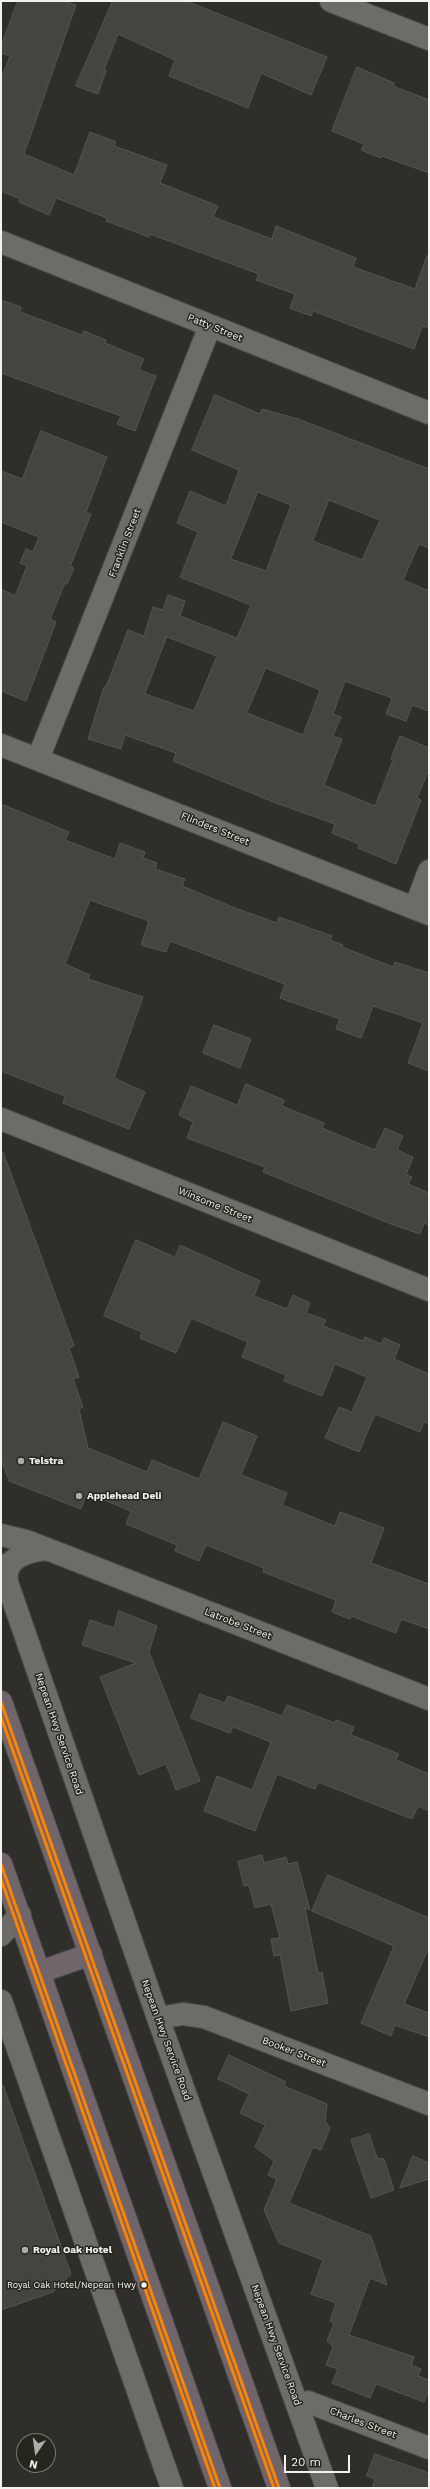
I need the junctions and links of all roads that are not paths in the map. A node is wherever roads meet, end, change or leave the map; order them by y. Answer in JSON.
{"nodes":[{"id":1,"x":331,"y":1,"type":"edge"},
{"id":2,"x":429,"y":40,"type":"edge"},
{"id":3,"x":1,"y":242,"type":"edge"},
{"id":4,"x":210,"y":326,"type":"junction"},
{"id":5,"x":429,"y":413,"type":"edge"},
{"id":6,"x":1,"y":745,"type":"edge"},
{"id":7,"x":38,"y":760,"type":"junction"},
{"id":8,"x":429,"y":872,"type":"edge"},
{"id":9,"x":422,"y":911,"type":"edge"},
{"id":10,"x":1,"y":1119,"type":"edge"},
{"id":11,"x":429,"y":1290,"type":"edge"},
{"id":12,"x":1,"y":1535,"type":"edge"},
{"id":13,"x":47,"y":1549,"type":"junction"},
{"id":14,"x":6,"y":1579,"type":"edge"},
{"id":15,"x":1,"y":1618,"type":"edge"},
{"id":16,"x":429,"y":1698,"type":"edge"},
{"id":17,"x":1,"y":1702,"type":"edge"},
{"id":18,"x":2,"y":1871,"type":"edge"},
{"id":19,"x":20,"y":1914,"type":"junction"},
{"id":20,"x":1,"y":1934,"type":"edge"},
{"id":21,"x":91,"y":1954,"type":"junction"},
{"id":22,"x":40,"y":1972,"type":"junction"},
{"id":23,"x":1,"y":2001,"type":"edge"},
{"id":24,"x":158,"y":2018,"type":"junction"},
{"id":25,"x":429,"y":2104,"type":"edge"},
{"id":26,"x":297,"y":2405,"type":"junction"},
{"id":27,"x":429,"y":2448,"type":"edge"},
{"id":28,"x":172,"y":2488,"type":"edge"},
{"id":29,"x":220,"y":2488,"type":"edge"},
{"id":30,"x":279,"y":2488,"type":"edge"},
{"id":31,"x":327,"y":2488,"type":"edge"}],
"edges":[{"from":1,"to":2,"type":"street"},
{"from":3,"to":4,"type":"street","name":"Patty Street"},
{"from":4,"to":5,"type":"street","name":"Patty Street"},
{"from":4,"to":7,"type":"street","name":"Franklin Street"},
{"from":6,"to":7,"type":"street","name":"Flinders Street"},
{"from":7,"to":9,"type":"street","name":"Flinders Street"},
{"from":8,"to":9,"type":"street"},
{"from":10,"to":11,"type":"street","name":"Winsome Street"},
{"from":12,"to":13,"type":"street","name":"Latrobe Street"},
{"from":13,"to":14,"type":"street"},
{"from":13,"to":16,"type":"street","name":"Latrobe Street"},
{"from":14,"to":15,"type":"street"},
{"from":14,"to":24,"type":"street","name":"Nepean Hwy Service Road"},
{"from":17,"to":21,"type":"highway"},
{"from":18,"to":19,"type":"highway"},
{"from":19,"to":20,"type":"street"},
{"from":19,"to":22,"type":"highway"},
{"from":21,"to":22,"type":"highway"},
{"from":21,"to":30,"type":"highway"},
{"from":22,"to":29,"type":"highway"},
{"from":23,"to":28,"type":"street"},
{"from":24,"to":25,"type":"street","name":"Booker Street"},
{"from":24,"to":26,"type":"street","name":"Nepean Hwy Service Road"},
{"from":26,"to":27,"type":"street","name":"Charles Street"},
{"from":26,"to":31,"type":"street","name":"Nepean Hwy Service Road"}]}
